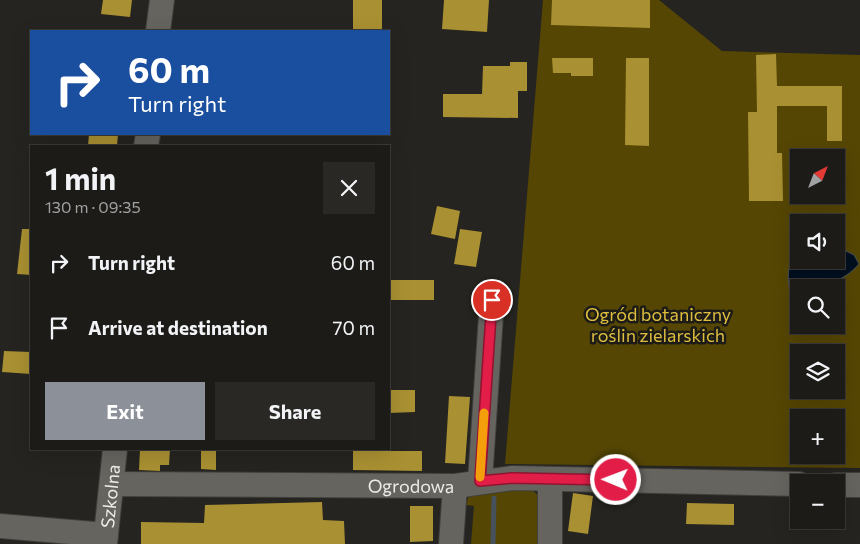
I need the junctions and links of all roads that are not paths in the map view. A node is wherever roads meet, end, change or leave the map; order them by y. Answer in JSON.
{"nodes":[{"id":1,"x":162,"y":0,"type":"edge"},
{"id":2,"x":158,"y":30,"type":"edge"},
{"id":3,"x":492,"y":300,"type":"dead end"},
{"id":4,"x":116,"y":450,"type":"edge"},
{"id":5,"x":550,"y":479,"type":"junction"},
{"id":6,"x":480,"y":481,"type":"junction"},
{"id":7,"x":112,"y":484,"type":"junction"},
{"id":8,"x":790,"y":484,"type":"edge"},
{"id":9,"x":845,"y":485,"type":"edge"},
{"id":10,"x":860,"y":485,"type":"edge"},
{"id":11,"x":455,"y":486,"type":"junction"},
{"id":12,"x":0,"y":526,"type":"edge"},
{"id":13,"x":105,"y":539,"type":"edge"},
{"id":14,"x":451,"y":544,"type":"edge"},
{"id":15,"x":550,"y":544,"type":"edge"}],
"edges":[{"from":1,"to":2,"type":"street"},
{"from":3,"to":6,"type":"street"},
{"from":4,"to":7,"type":"street","name":"Szkolna"},
{"from":5,"to":6,"type":"street","name":"Ogrodowa"},
{"from":5,"to":8,"type":"street","name":"Ogrodowa"},
{"from":5,"to":15,"type":"street"},
{"from":6,"to":11,"type":"street","name":"Ogrodowa"},
{"from":7,"to":11,"type":"street","name":"Ogrodowa"},
{"from":7,"to":13,"type":"street","name":"Szkolna"},
{"from":9,"to":10,"type":"street"},
{"from":11,"to":14,"type":"street"},
{"from":12,"to":13,"type":"street"}]}
